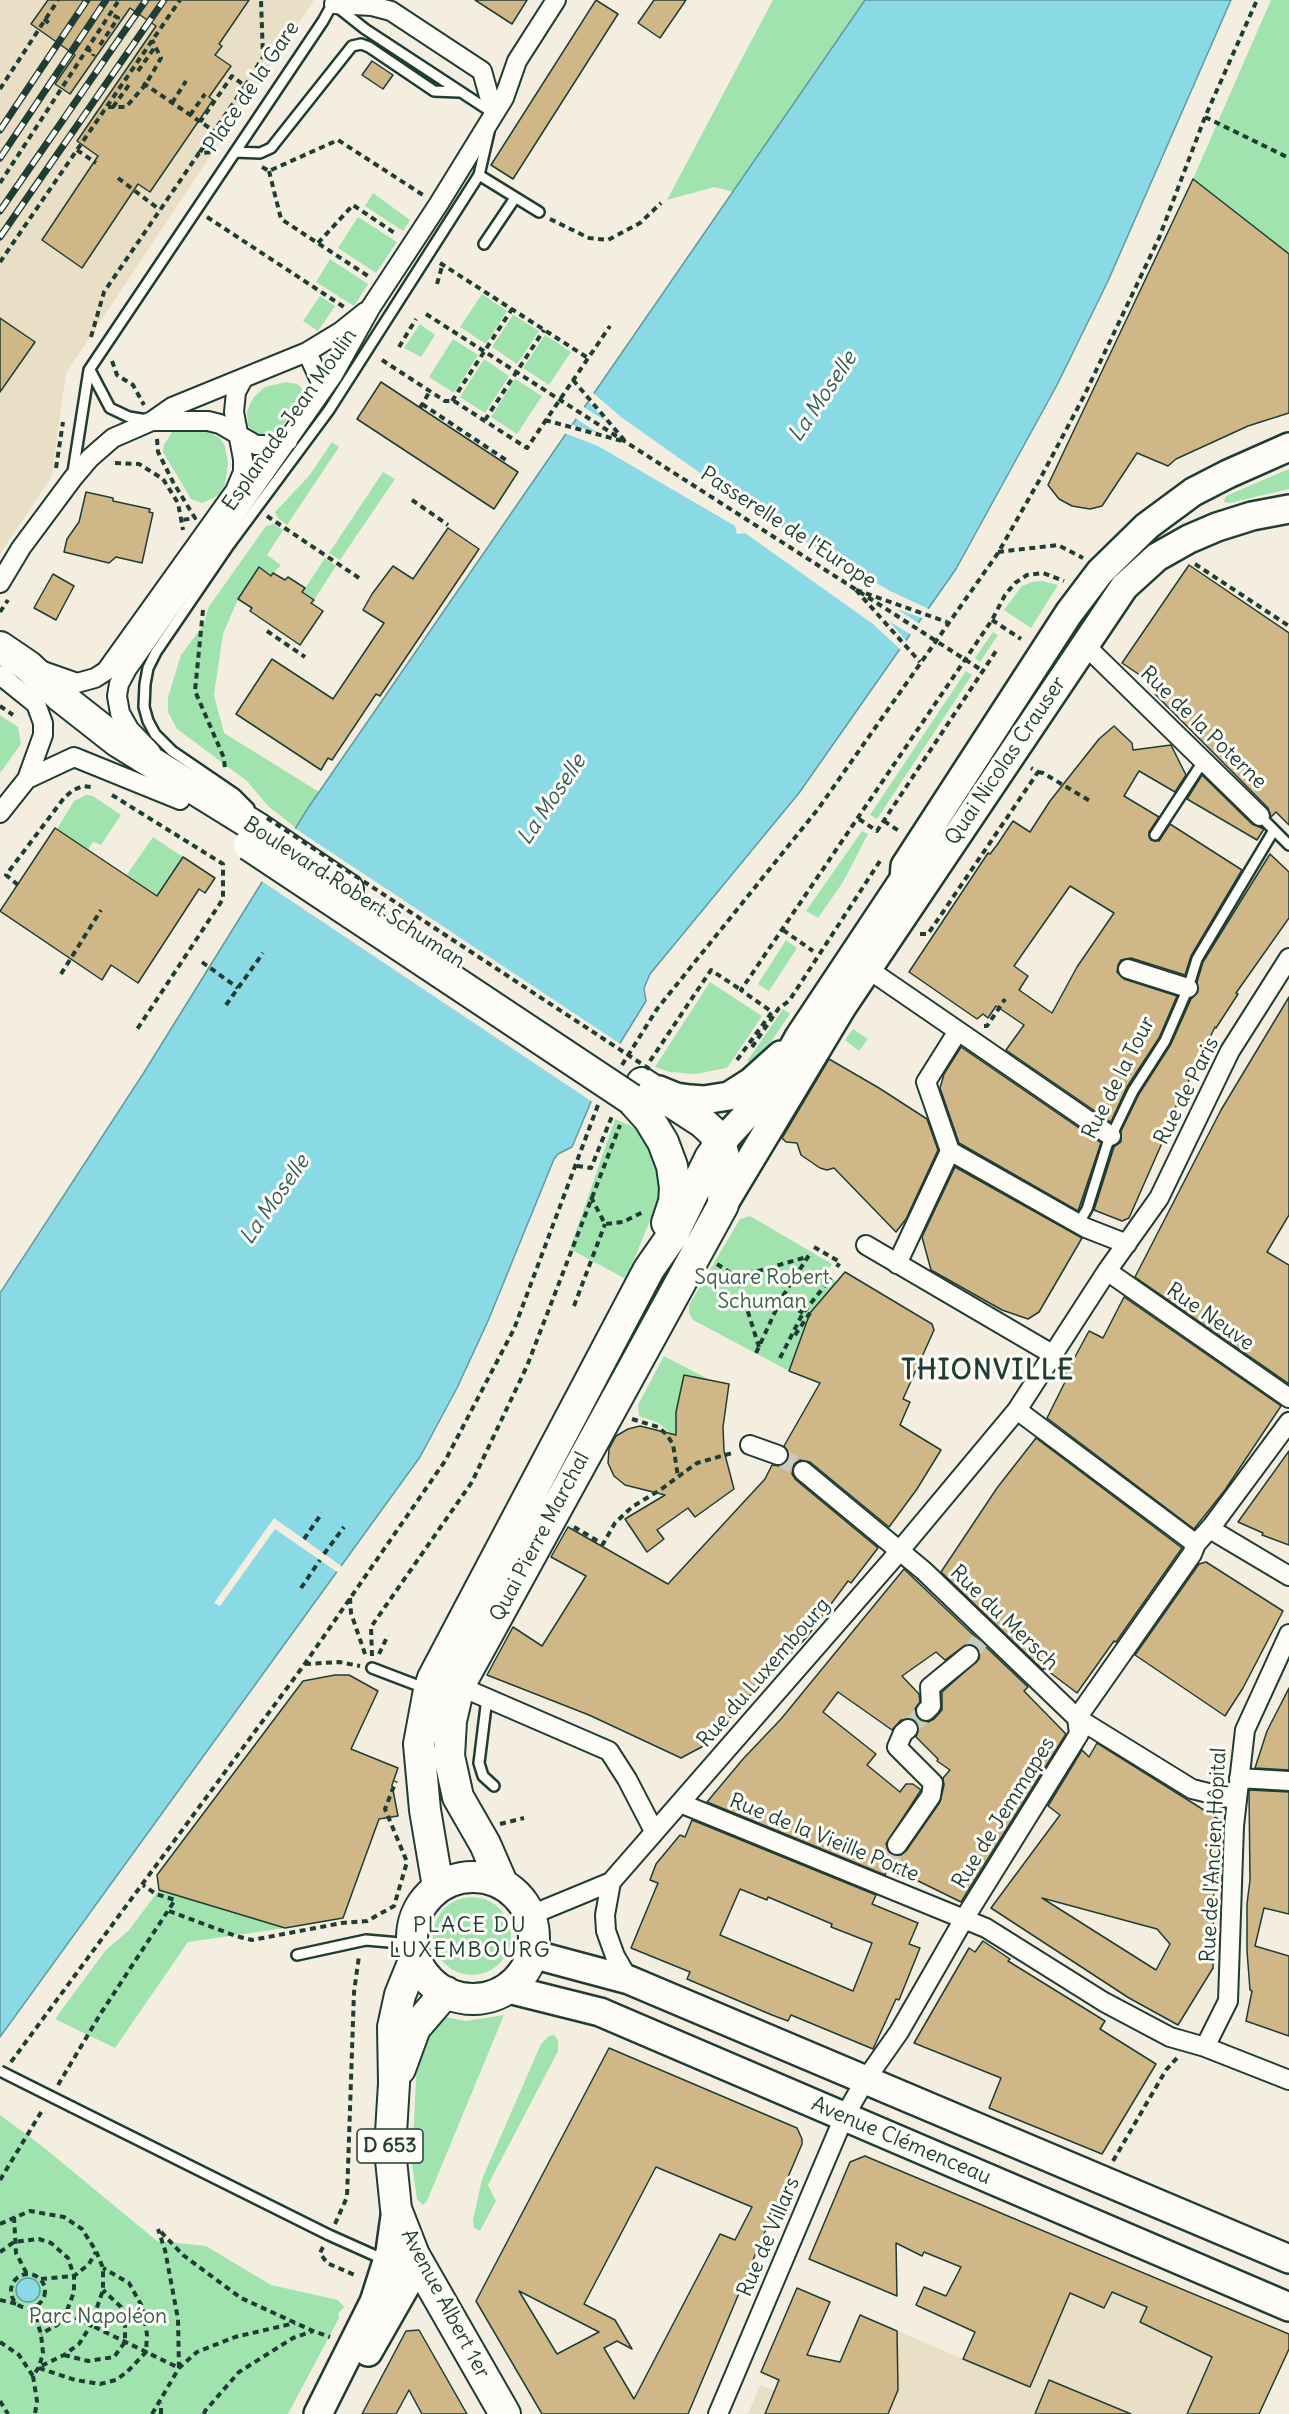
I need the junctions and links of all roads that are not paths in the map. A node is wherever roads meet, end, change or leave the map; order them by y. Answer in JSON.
{"nodes":[{"id":1,"x":556,"y":0,"type":"edge"},
{"id":2,"x":335,"y":1,"type":"edge"},
{"id":3,"x":458,"y":92,"type":"junction"},
{"id":4,"x":494,"y":114,"type":"junction"},
{"id":5,"x":235,"y":152,"type":"junction"},
{"id":6,"x":479,"y":175,"type":"junction"},
{"id":7,"x":515,"y":198,"type":"junction"},
{"id":8,"x":539,"y":212,"type":"road end"},
{"id":9,"x":484,"y":244,"type":"dead end"},
{"id":10,"x":371,"y":307,"type":"junction"},
{"id":11,"x":307,"y":352,"type":"junction"},
{"id":12,"x":89,"y":370,"type":"junction"},
{"id":13,"x":243,"y":379,"type":"junction"},
{"id":14,"x":323,"y":387,"type":"junction"},
{"id":15,"x":153,"y":422,"type":"junction"},
{"id":16,"x":318,"y":426,"type":"junction"},
{"id":17,"x":239,"y":436,"type":"junction"},
{"id":18,"x":288,"y":441,"type":"junction"},
{"id":19,"x":1289,"y":447,"type":"edge"},
{"id":20,"x":73,"y":478,"type":"junction"},
{"id":21,"x":1289,"y":509,"type":"edge"},
{"id":22,"x":0,"y":582,"type":"edge"},
{"id":23,"x":0,"y":647,"type":"edge"},
{"id":24,"x":1083,"y":647,"type":"junction"},
{"id":25,"x":14,"y":668,"type":"edge"},
{"id":26,"x":0,"y":675,"type":"edge"},
{"id":27,"x":1204,"y":760,"type":"junction"},
{"id":28,"x":169,"y":772,"type":"junction"},
{"id":29,"x":27,"y":779,"type":"junction"},
{"id":30,"x":180,"y":800,"type":"junction"},
{"id":31,"x":0,"y":813,"type":"edge"},
{"id":32,"x":1260,"y":816,"type":"joint"},
{"id":33,"x":260,"y":829,"type":"junction"},
{"id":34,"x":1274,"y":830,"type":"junction"},
{"id":35,"x":1155,"y":835,"type":"dead end"},
{"id":36,"x":1289,"y":845,"type":"edge"},
{"id":37,"x":1289,"y":958,"type":"edge"},
{"id":38,"x":868,"y":969,"type":"junction"},
{"id":39,"x":1128,"y":969,"type":"dead end"},
{"id":40,"x":1188,"y":988,"type":"junction"},
{"id":41,"x":958,"y":1031,"type":"junction"},
{"id":42,"x":799,"y":1038,"type":"junction"},
{"id":43,"x":637,"y":1089,"type":"junction"},
{"id":44,"x":789,"y":1093,"type":"joint"},
{"id":45,"x":1111,"y":1136,"type":"junction"},
{"id":46,"x":714,"y":1145,"type":"junction"},
{"id":47,"x":950,"y":1151,"type":"junction"},
{"id":48,"x":723,"y":1205,"type":"junction"},
{"id":49,"x":1078,"y":1224,"type":"junction"},
{"id":50,"x":1127,"y":1244,"type":"junction"},
{"id":51,"x":866,"y":1245,"type":"dead end"},
{"id":52,"x":655,"y":1258,"type":"junction"},
{"id":53,"x":897,"y":1264,"type":"junction"},
{"id":54,"x":1107,"y":1271,"type":"junction"},
{"id":55,"x":1052,"y":1354,"type":"junction"},
{"id":56,"x":1289,"y":1398,"type":"edge"},
{"id":57,"x":1017,"y":1410,"type":"junction"},
{"id":58,"x":1289,"y":1422,"type":"edge"},
{"id":59,"x":750,"y":1445,"type":"road end"},
{"id":60,"x":778,"y":1455,"type":"tunnel mouth"},
{"id":61,"x":803,"y":1471,"type":"tunnel mouth"},
{"id":62,"x":1210,"y":1529,"type":"junction"},
{"id":63,"x":1196,"y":1544,"type":"junction"},
{"id":64,"x":897,"y":1554,"type":"junction"},
{"id":65,"x":1289,"y":1576,"type":"edge"},
{"id":66,"x":1289,"y":1634,"type":"edge"},
{"id":67,"x":969,"y":1655,"type":"tunnel mouth"},
{"id":68,"x":372,"y":1668,"type":"road end"},
{"id":69,"x":459,"y":1686,"type":"junction"},
{"id":70,"x":429,"y":1690,"type":"junction"},
{"id":71,"x":487,"y":1698,"type":"junction"},
{"id":72,"x":926,"y":1711,"type":"tunnel mouth"},
{"id":73,"x":1077,"y":1718,"type":"junction"},
{"id":74,"x":908,"y":1729,"type":"tunnel mouth"},
{"id":75,"x":1239,"y":1778,"type":"junction"},
{"id":76,"x":1289,"y":1781,"type":"edge"},
{"id":77,"x":494,"y":1786,"type":"dead end"},
{"id":78,"x":1237,"y":1800,"type":"junction"},
{"id":79,"x":680,"y":1803,"type":"junction"},
{"id":80,"x":654,"y":1831,"type":"junction"},
{"id":81,"x":897,"y":1845,"type":"tunnel mouth"},
{"id":82,"x":611,"y":1882,"type":"junction"},
{"id":83,"x":501,"y":1883,"type":"junction"},
{"id":84,"x":438,"y":1887,"type":"junction"},
{"id":85,"x":531,"y":1915,"type":"junction"},
{"id":86,"x":964,"y":1919,"type":"junction"},
{"id":87,"x":414,"y":1951,"type":"junction"},
{"id":88,"x":532,"y":1954,"type":"junction"},
{"id":89,"x":297,"y":1956,"type":"dead end"},
{"id":90,"x":629,"y":1980,"type":"junction"},
{"id":91,"x":508,"y":1989,"type":"junction"},
{"id":92,"x":446,"y":1992,"type":"junction"},
{"id":93,"x":1205,"y":2048,"type":"junction"},
{"id":94,"x":3,"y":2069,"type":"edge"},
{"id":95,"x":866,"y":2079,"type":"junction"},
{"id":96,"x":1289,"y":2080,"type":"edge"},
{"id":97,"x":394,"y":2083,"type":"junction"},
{"id":98,"x":844,"y":2117,"type":"junction"},
{"id":99,"x":401,"y":2258,"type":"junction"},
{"id":100,"x":1289,"y":2259,"type":"edge"},
{"id":101,"x":386,"y":2300,"type":"junction"},
{"id":102,"x":1289,"y":2307,"type":"edge"},
{"id":103,"x":451,"y":2317,"type":"junction"},
{"id":104,"x":318,"y":2414,"type":"edge"},
{"id":105,"x":336,"y":2414,"type":"edge"},
{"id":106,"x":505,"y":2414,"type":"edge"},
{"id":107,"x":718,"y":2414,"type":"edge"}],
"edges":[{"from":1,"to":4,"type":"street"},
{"from":2,"to":3,"type":"lane"},
{"from":2,"to":4,"type":"street"},
{"from":2,"to":5,"type":"lane","name":"Place de la Gare"},
{"from":3,"to":4,"type":"lane"},
{"from":3,"to":5,"type":"lane"},
{"from":4,"to":6,"type":"lane","name":"Esplanade Jean Moulin"},
{"from":4,"to":10,"type":"street","name":"Esplanade Jean Moulin"},
{"from":5,"to":12,"type":"lane","name":"Place de la Gare"},
{"from":6,"to":7,"type":"lane"},
{"from":6,"to":16,"type":"lane","name":"Esplanade Jean Moulin"},
{"from":7,"to":8,"type":"lane"},
{"from":7,"to":9,"type":"lane"},
{"from":10,"to":11,"type":"street","name":"Esplanade Jean Moulin"},
{"from":10,"to":14,"type":"street","name":"Esplanade Jean Moulin"},
{"from":11,"to":13,"type":"street","name":"Esplanade Jean Moulin"},
{"from":11,"to":14,"type":"street"},
{"from":12,"to":15,"type":"lane","name":"Esplanade Jean Moulin"},
{"from":12,"to":20,"type":"lane","name":"Esplanade Jean Moulin"},
{"from":13,"to":15,"type":"street","name":"Esplanade Jean Moulin"},
{"from":13,"to":17,"type":"street","name":"Esplanade Jean Moulin"},
{"from":14,"to":18,"type":"street","name":"Esplanade Jean Moulin"},
{"from":15,"to":17,"type":"street","name":"Esplanade Jean Moulin"},
{"from":15,"to":20,"type":"street","name":"Esplanade Jean Moulin"},
{"from":16,"to":18,"type":"lane"},
{"from":16,"to":33,"type":"lane","name":"Esplanade Jean Moulin"},
{"from":17,"to":18,"type":"street"},
{"from":17,"to":25,"type":"street","name":"Esplanade Jean Moulin"},
{"from":18,"to":28,"type":"street","name":"Esplanade Jean Moulin"},
{"from":19,"to":42,"type":"street","name":"Quai Nicolas Crauser"},
{"from":20,"to":22,"type":"street","name":"Esplanade Jean Moulin"},
{"from":21,"to":24,"type":"street","name":"Quai Nicolas Crauser"},
{"from":23,"to":25,"type":"main road","name":"Boulevard Robert Schuman"},
{"from":24,"to":27,"type":"street","name":"Rue de la Poterne"},
{"from":24,"to":38,"type":"street","name":"Quai Nicolas Crauser"},
{"from":25,"to":28,"type":"main road","name":"Boulevard Robert Schuman"},
{"from":25,"to":30,"type":"main road","name":"Boulevard Robert Schuman"},
{"from":26,"to":29,"type":"street"},
{"from":27,"to":32,"type":"street","name":"Rue de la Poterne"},
{"from":27,"to":35,"type":"lane"},
{"from":28,"to":33,"type":"main road","name":"Boulevard Robert Schuman"},
{"from":29,"to":30,"type":"street"},
{"from":29,"to":31,"type":"street"},
{"from":30,"to":33,"type":"main road","name":"Boulevard Robert Schuman"},
{"from":32,"to":34,"type":"lane","name":"Rue de la Poterne"},
{"from":33,"to":43,"type":"main road","name":"Boulevard Robert Schuman","bridge":true},
{"from":33,"to":43,"type":"main road","name":"Boulevard Robert Schuman"},
{"from":34,"to":36,"type":"lane","name":"Rue de la Poterne"},
{"from":34,"to":40,"type":"lane","name":"Rue de la Tour"},
{"from":37,"to":50,"type":"street","name":"Rue de Paris"},
{"from":38,"to":41,"type":"street"},
{"from":38,"to":44,"type":"street","name":"Quai Nicolas Crauser"},
{"from":39,"to":40,"type":"street"},
{"from":40,"to":45,"type":"lane","name":"Rue de la Tour"},
{"from":41,"to":45,"type":"street"},
{"from":41,"to":47,"type":"street"},
{"from":42,"to":43,"type":"street"},
{"from":42,"to":46,"type":"street","name":"Quai Pierre Marchal"},
{"from":43,"to":46,"type":"main road","name":"Boulevard Robert Schuman"},
{"from":43,"to":52,"type":"main road","name":"Quai Pierre Marchal"},
{"from":44,"to":48,"type":"street","name":"Quai Pierre Marchal"},
{"from":45,"to":49,"type":"lane","name":"Rue de la Tour"},
{"from":46,"to":48,"type":"main road","name":"Quai Pierre Marchal"},
{"from":46,"to":52,"type":"main road","name":"Quai Pierre Marchal"},
{"from":47,"to":49,"type":"street"},
{"from":47,"to":53,"type":"street"},
{"from":48,"to":69,"type":"main road","name":"Quai Pierre Marchal"},
{"from":49,"to":50,"type":"street"},
{"from":50,"to":54,"type":"street","name":"Rue de Paris"},
{"from":51,"to":53,"type":"street"},
{"from":52,"to":70,"type":"main road","name":"Quai Pierre Marchal"},
{"from":53,"to":55,"type":"street"},
{"from":54,"to":55,"type":"street","name":"Rue de Paris"},
{"from":54,"to":56,"type":"street","name":"Rue Neuve"},
{"from":55,"to":57,"type":"street","name":"Rue de Paris"},
{"from":57,"to":63,"type":"street"},
{"from":57,"to":64,"type":"street","name":"Rue du Luxembourg"},
{"from":58,"to":62,"type":"street","name":"Rue de Jemmapes"},
{"from":59,"to":60,"type":"street"},
{"from":61,"to":64,"type":"street","name":"Rue du Mersch"},
{"from":62,"to":63,"type":"street","name":"Rue de Jemmapes"},
{"from":62,"to":65,"type":"street"},
{"from":63,"to":73,"type":"street","name":"Rue de Jemmapes"},
{"from":64,"to":73,"type":"street","name":"Rue du Mersch"},
{"from":64,"to":79,"type":"street","name":"Rue du Luxembourg"},
{"from":66,"to":75,"type":"street","name":"Rue de l'Ancien Hôpital"},
{"from":67,"to":72,"type":"street"},
{"from":68,"to":70,"type":"lane"},
{"from":69,"to":71,"type":"street"},
{"from":69,"to":83,"type":"main road","name":"Quai Pierre Marchal"},
{"from":70,"to":84,"type":"main road","name":"Quai Pierre Marchal"},
{"from":71,"to":77,"type":"lane"},
{"from":71,"to":80,"type":"street"},
{"from":73,"to":78,"type":"street","name":"Rue du Mersch"},
{"from":73,"to":86,"type":"street","name":"Rue de Jemmapes"},
{"from":74,"to":81,"type":"street"},
{"from":75,"to":76,"type":"street"},
{"from":75,"to":78,"type":"street","name":"Rue de l'Ancien Hôpital"},
{"from":78,"to":93,"type":"street","name":"Rue de l'Ancien Hôpital"},
{"from":79,"to":80,"type":"street","name":"Rue du Luxembourg"},
{"from":79,"to":86,"type":"street","name":"Rue de la Vieille Porte"},
{"from":80,"to":82,"type":"street"},
{"from":82,"to":85,"type":"street"},
{"from":82,"to":90,"type":"street"},
{"from":83,"to":84,"type":"main road"},
{"from":83,"to":85,"type":"main road"},
{"from":84,"to":87,"type":"main road"},
{"from":85,"to":88,"type":"main road"},
{"from":86,"to":93,"type":"street","name":"Rue de la Vieille Porte"},
{"from":86,"to":95,"type":"street","name":"Rue de Jemmapes"},
{"from":87,"to":89,"type":"lane"},
{"from":87,"to":92,"type":"main road"},
{"from":87,"to":97,"type":"main road","name":"Avenue Albert 1er","number":"D 653"},
{"from":88,"to":90,"type":"street","name":"Avenue Clémenceau"},
{"from":88,"to":91,"type":"main road"},
{"from":90,"to":95,"type":"street","name":"Avenue Clémenceau"},
{"from":91,"to":92,"type":"main road"},
{"from":91,"to":98,"type":"street","name":"Avenue Clémenceau"},
{"from":92,"to":97,"type":"main road","name":"Avenue Albert 1er","number":"D 653"},
{"from":93,"to":96,"type":"street","name":"Rue de la Vieille Porte"},
{"from":94,"to":99,"type":"lane","bridge":true},
{"from":95,"to":98,"type":"street","name":"Rue de Villars"},
{"from":95,"to":100,"type":"street","name":"Avenue Clémenceau"},
{"from":97,"to":99,"type":"main road","name":"Avenue Albert 1er","number":"D 653"},
{"from":98,"to":102,"type":"street","name":"Avenue Clémenceau"},
{"from":98,"to":107,"type":"street","name":"Rue de Villars"},
{"from":99,"to":101,"type":"street"},
{"from":99,"to":103,"type":"main road","name":"Avenue Albert 1er","number":"D 653"},
{"from":101,"to":103,"type":"street"},
{"from":101,"to":104,"type":"street"},
{"from":101,"to":105,"type":"street"},
{"from":103,"to":106,"type":"main road","name":"Avenue Albert 1er","number":"D 653"}]}
